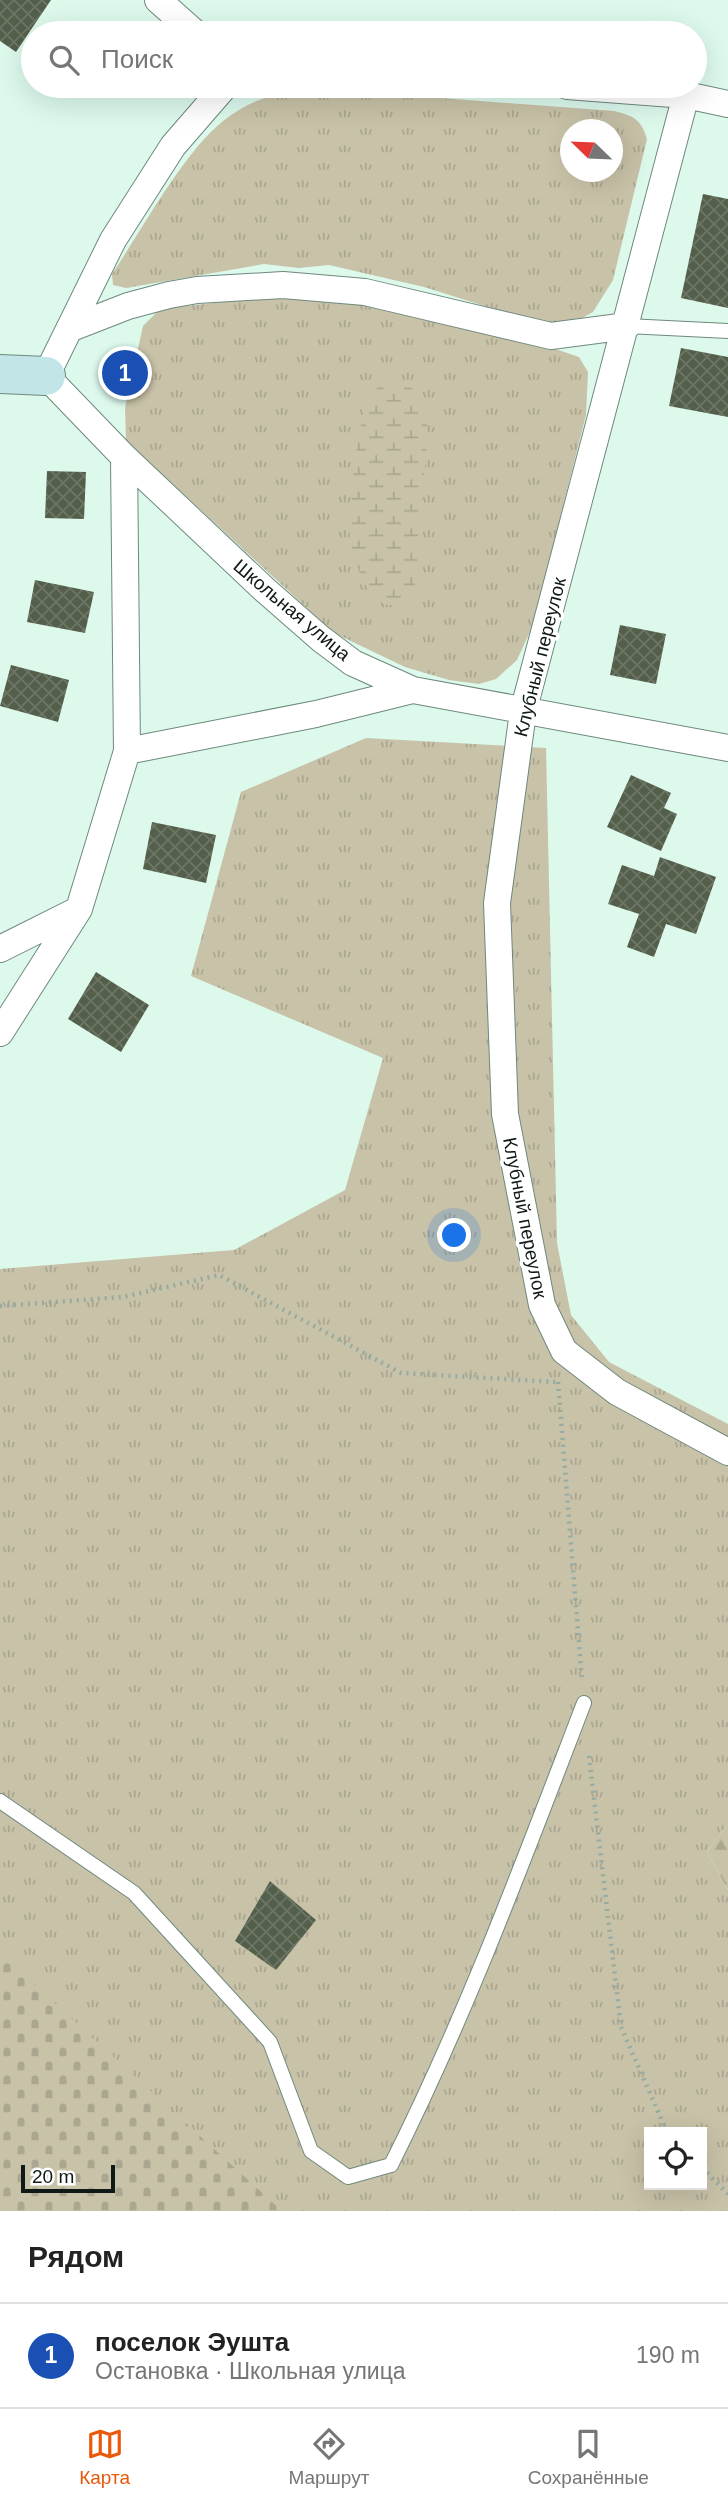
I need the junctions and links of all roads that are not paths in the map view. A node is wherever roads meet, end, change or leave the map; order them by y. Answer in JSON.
{"nodes":[{"id":1,"x":158,"y":0,"type":"edge"},
{"id":2,"x":182,"y":21,"type":"edge"},
{"id":3,"x":215,"y":98,"type":"edge"},
{"id":4,"x":685,"y":98,"type":"edge"},
{"id":5,"x":700,"y":98,"type":"edge"},
{"id":6,"x":728,"y":104,"type":"edge"},
{"id":7,"x":627,"y":326,"type":"junction"},
{"id":8,"x":69,"y":329,"type":"junction"},
{"id":9,"x":728,"y":331,"type":"edge"},
{"id":10,"x":0,"y":374,"type":"edge"},
{"id":11,"x":46,"y":376,"type":"junction"},
{"id":12,"x":124,"y":457,"type":"junction"},
{"id":13,"x":413,"y":690,"type":"junction"},
{"id":14,"x":523,"y":712,"type":"junction"},
{"id":15,"x":728,"y":748,"type":"edge"},
{"id":16,"x":127,"y":751,"type":"junction"},
{"id":17,"x":79,"y":909,"type":"junction"},
{"id":18,"x":0,"y":950,"type":"edge"},
{"id":19,"x":0,"y":1033,"type":"edge"},
{"id":20,"x":728,"y":1452,"type":"edge"},
{"id":21,"x":584,"y":1703,"type":"road end"},
{"id":22,"x":0,"y":1801,"type":"edge"}],
"edges":[{"from":1,"to":2,"type":"street"},
{"from":3,"to":8,"type":"street"},
{"from":4,"to":7,"type":"street","name":"Клубный переулок"},
{"from":5,"to":6,"type":"street"},
{"from":7,"to":8,"type":"street"},
{"from":7,"to":9,"type":"lane"},
{"from":7,"to":14,"type":"street","name":"Клубный переулок"},
{"from":8,"to":11,"type":"street"},
{"from":10,"to":11,"type":"street"},
{"from":11,"to":12,"type":"street","name":"Школьная улица"},
{"from":12,"to":13,"type":"street","name":"Школьная улица"},
{"from":12,"to":16,"type":"street"},
{"from":13,"to":14,"type":"street","name":"Школьная улица"},
{"from":13,"to":16,"type":"street"},
{"from":14,"to":15,"type":"street","name":"Школьная улица"},
{"from":14,"to":20,"type":"street","name":"Клубный переулок"},
{"from":16,"to":17,"type":"street"},
{"from":17,"to":18,"type":"street"},
{"from":17,"to":19,"type":"street"},
{"from":21,"to":22,"type":"lane"}]}
